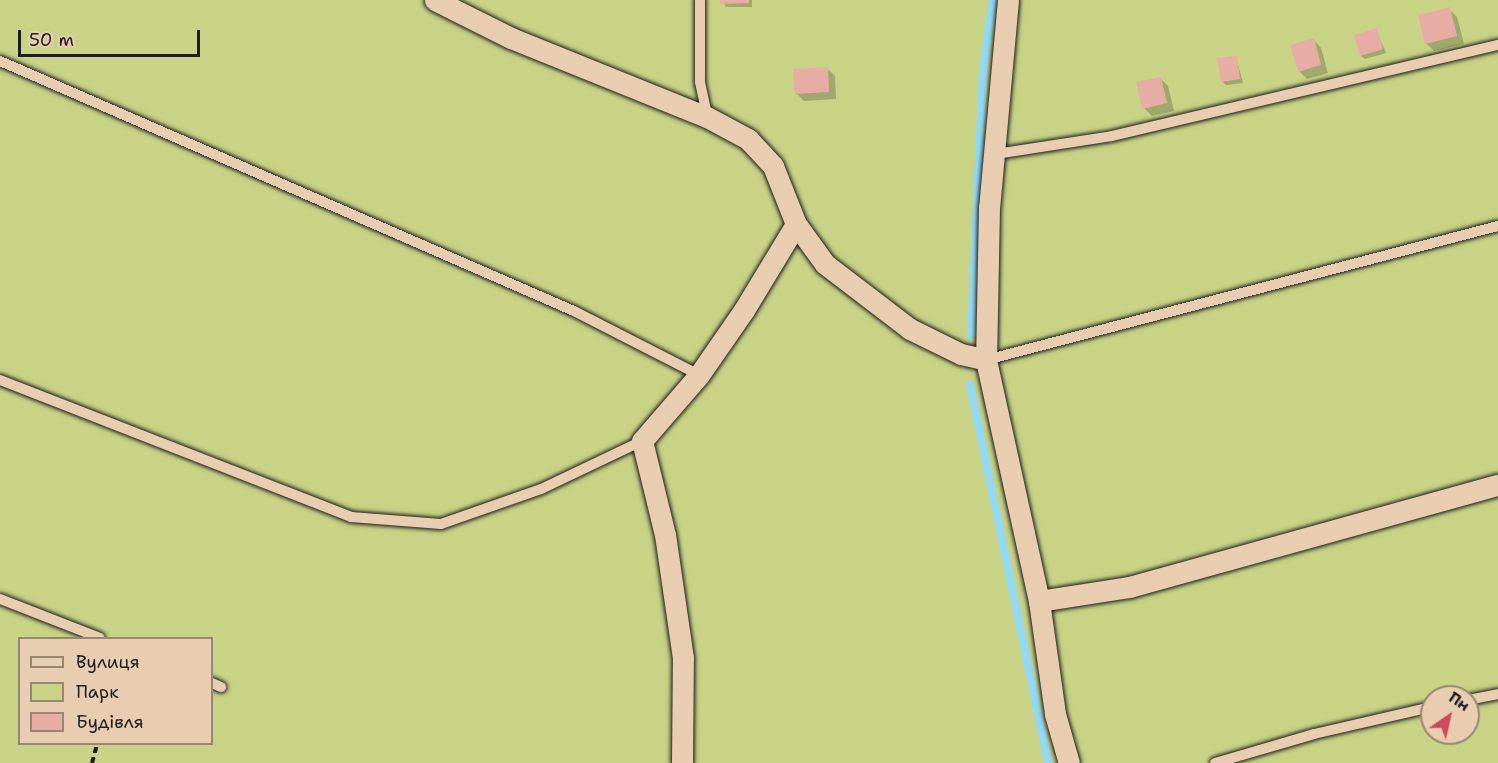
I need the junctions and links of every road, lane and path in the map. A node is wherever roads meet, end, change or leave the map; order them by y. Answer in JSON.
{"nodes":[{"id":1,"x":435,"y":0,"type":"edge"},
{"id":2,"x":700,"y":0,"type":"edge"},
{"id":3,"x":1008,"y":0,"type":"edge"},
{"id":4,"x":1498,"y":45,"type":"edge"},
{"id":5,"x":0,"y":61,"type":"edge"},
{"id":6,"x":707,"y":117,"type":"junction"},
{"id":7,"x":996,"y":154,"type":"junction"},
{"id":8,"x":796,"y":224,"type":"junction"},
{"id":9,"x":1498,"y":226,"type":"edge"},
{"id":10,"x":986,"y":360,"type":"junction"},
{"id":11,"x":699,"y":375,"type":"junction"},
{"id":12,"x":0,"y":380,"type":"edge"},
{"id":13,"x":642,"y":441,"type":"junction"},
{"id":14,"x":1498,"y":485,"type":"edge"},
{"id":15,"x":0,"y":599,"type":"edge"},
{"id":16,"x":1039,"y":602,"type":"junction"},
{"id":17,"x":95,"y":637,"type":"edge"},
{"id":18,"x":1498,"y":694,"type":"edge"},
{"id":19,"x":1480,"y":698,"type":"edge"},
{"id":20,"x":1420,"y":710,"type":"edge"},
{"id":21,"x":97,"y":745,"type":"edge"},
{"id":22,"x":92,"y":763,"type":"edge"},
{"id":23,"x":682,"y":763,"type":"edge"},
{"id":24,"x":1069,"y":763,"type":"edge"},
{"id":25,"x":1215,"y":763,"type":"edge"}],
"edges":[{"from":1,"to":6,"type":"street"},
{"from":2,"to":6,"type":"lane"},
{"from":3,"to":7,"type":"street"},
{"from":4,"to":7,"type":"lane"},
{"from":5,"to":11,"type":"lane"},
{"from":6,"to":8,"type":"street"},
{"from":7,"to":10,"type":"street"},
{"from":8,"to":10,"type":"street"},
{"from":8,"to":11,"type":"street"},
{"from":9,"to":10,"type":"lane"},
{"from":10,"to":16,"type":"street"},
{"from":11,"to":13,"type":"street"},
{"from":12,"to":13,"type":"lane"},
{"from":13,"to":23,"type":"street"},
{"from":14,"to":16,"type":"street"},
{"from":15,"to":17,"type":"lane"},
{"from":16,"to":24,"type":"street"},
{"from":18,"to":19,"type":"lane"},
{"from":20,"to":25,"type":"lane"},
{"from":21,"to":22,"type":"path"}]}
